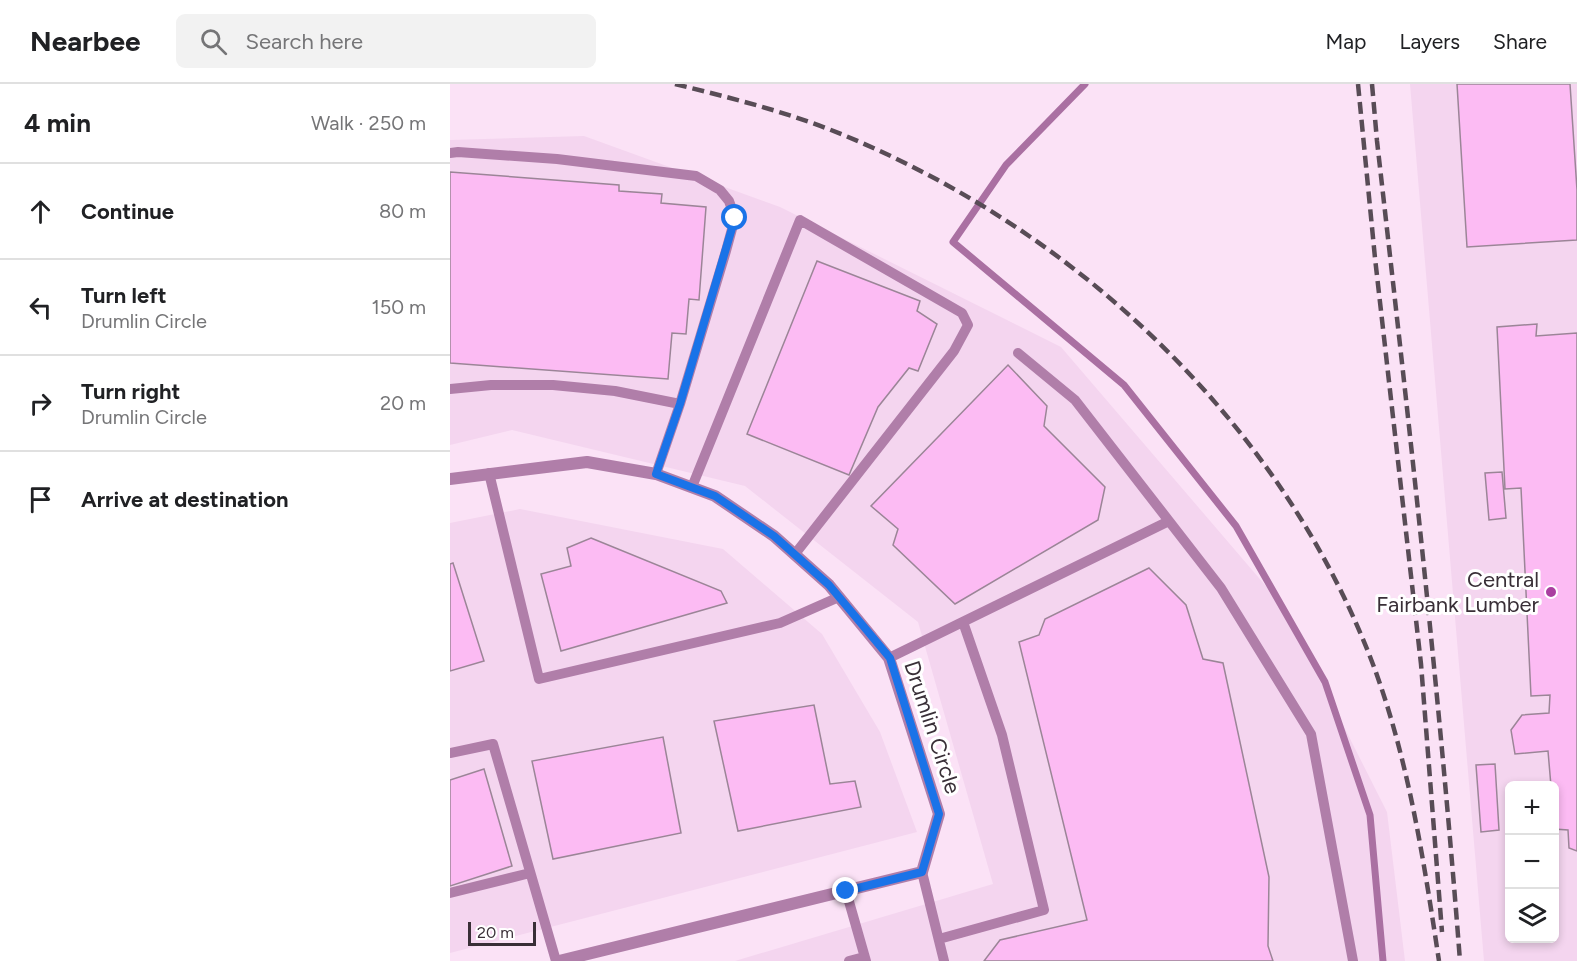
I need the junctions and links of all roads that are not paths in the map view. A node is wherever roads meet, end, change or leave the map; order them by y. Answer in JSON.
{"nodes":[{"id":1,"x":450,"y":153,"type":"edge"},
{"id":2,"x":1018,"y":353,"type":"dead end"},
{"id":3,"x":450,"y":389,"type":"edge"},
{"id":4,"x":680,"y":404,"type":"junction"},
{"id":5,"x":489,"y":473,"type":"junction"},
{"id":6,"x":656,"y":474,"type":"junction"},
{"id":7,"x":450,"y":479,"type":"edge"},
{"id":8,"x":692,"y":487,"type":"junction"},
{"id":9,"x":1168,"y":521,"type":"junction"},
{"id":10,"x":795,"y":554,"type":"junction"},
{"id":11,"x":839,"y":597,"type":"junction"},
{"id":12,"x":963,"y":622,"type":"junction"},
{"id":13,"x":890,"y":658,"type":"junction"},
{"id":14,"x":450,"y":753,"type":"edge"},
{"id":15,"x":922,"y":872,"type":"junction"},
{"id":16,"x":530,"y":873,"type":"junction"},
{"id":17,"x":846,"y":891,"type":"junction"},
{"id":18,"x":450,"y":893,"type":"edge"},
{"id":19,"x":939,"y":939,"type":"junction"},
{"id":20,"x":865,"y":959,"type":"edge"},
{"id":21,"x":557,"y":961,"type":"edge"},
{"id":22,"x":849,"y":961,"type":"edge"},
{"id":23,"x":944,"y":961,"type":"edge"},
{"id":24,"x":1353,"y":961,"type":"edge"}],
"edges":[{"from":1,"to":4,"type":"lane"},
{"from":2,"to":9,"type":"lane"},
{"from":3,"to":4,"type":"lane"},
{"from":4,"to":6,"type":"lane"},
{"from":5,"to":6,"type":"street","name":"Drumlin Circle"},
{"from":5,"to":7,"type":"street","name":"Drumlin Circle"},
{"from":5,"to":11,"type":"lane"},
{"from":6,"to":8,"type":"street","name":"Drumlin Circle"},
{"from":8,"to":10,"type":"street","name":"Drumlin Circle"},
{"from":8,"to":10,"type":"lane"},
{"from":9,"to":12,"type":"lane"},
{"from":9,"to":24,"type":"lane"},
{"from":10,"to":11,"type":"street","name":"Drumlin Circle"},
{"from":11,"to":13,"type":"street","name":"Drumlin Circle"},
{"from":12,"to":13,"type":"lane"},
{"from":12,"to":19,"type":"lane"},
{"from":13,"to":15,"type":"street","name":"Drumlin Circle"},
{"from":14,"to":16,"type":"lane"},
{"from":15,"to":17,"type":"street"},
{"from":15,"to":19,"type":"lane"},
{"from":16,"to":18,"type":"lane"},
{"from":16,"to":21,"type":"lane"},
{"from":17,"to":20,"type":"lane"},
{"from":17,"to":21,"type":"street"},
{"from":19,"to":23,"type":"lane"},
{"from":20,"to":22,"type":"lane"}]}
